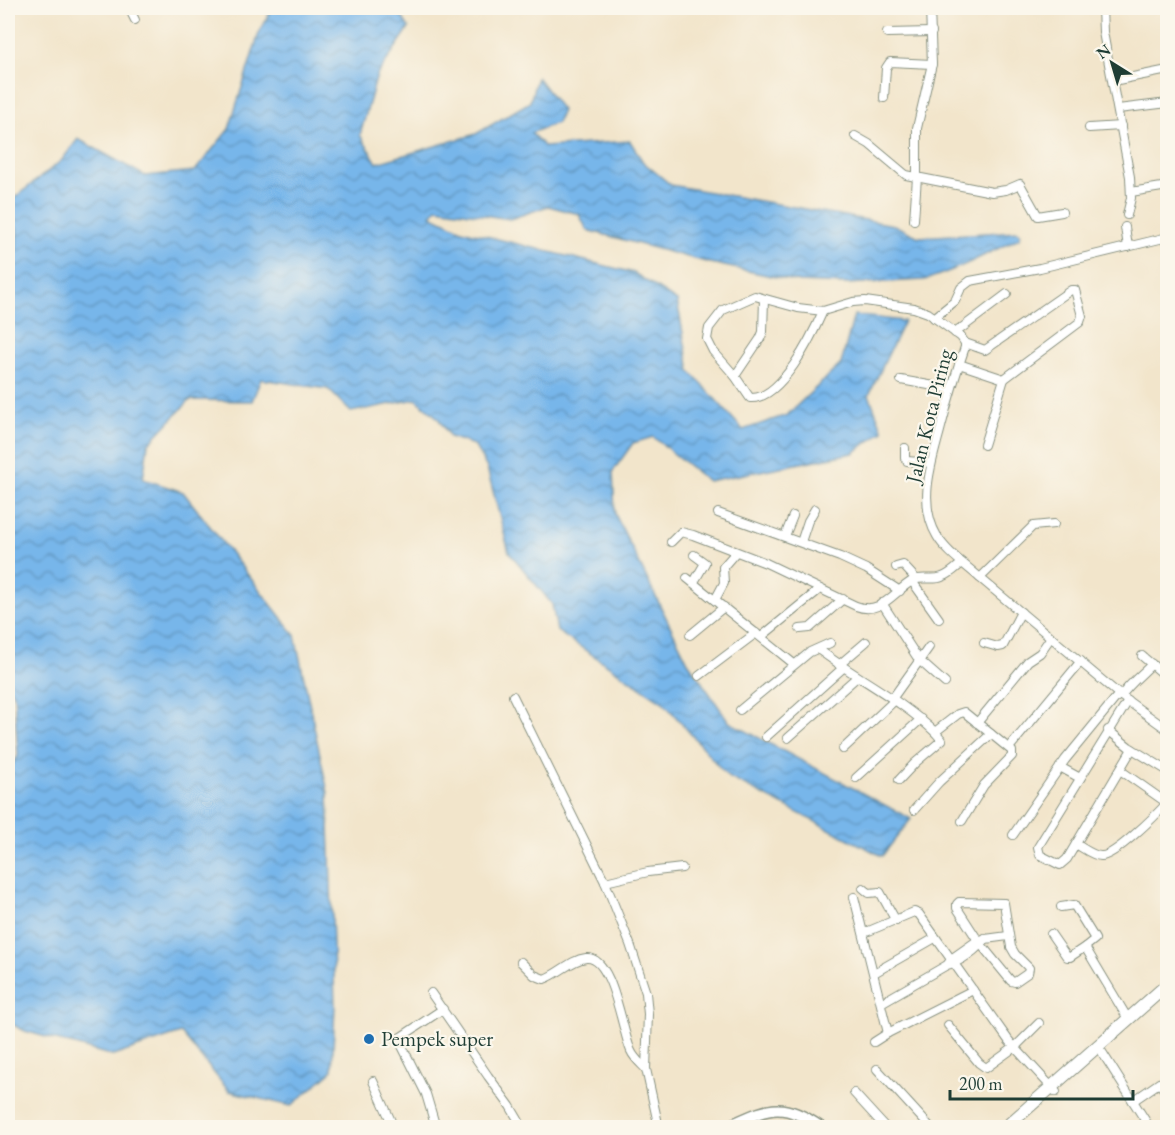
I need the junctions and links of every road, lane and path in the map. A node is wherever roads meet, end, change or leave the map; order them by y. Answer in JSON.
{"nodes":[{"id":1,"x":129,"y":8,"type":"edge"},
{"id":2,"x":930,"y":8,"type":"edge"},
{"id":3,"x":1102,"y":8,"type":"edge"},
{"id":4,"x":135,"y":20,"type":"dead end"},
{"id":5,"x":932,"y":32,"type":"junction"},
{"id":6,"x":886,"y":33,"type":"dead end"},
{"id":7,"x":932,"y":64,"type":"junction"},
{"id":8,"x":1167,"y":70,"type":"edge"},
{"id":9,"x":1113,"y":81,"type":"junction"},
{"id":10,"x":884,"y":98,"type":"dead end"},
{"id":11,"x":1167,"y":103,"type":"edge"},
{"id":12,"x":1118,"y":109,"type":"junction"},
{"id":13,"x":1121,"y":126,"type":"junction"},
{"id":14,"x":1089,"y":128,"type":"dead end"},
{"id":15,"x":855,"y":136,"type":"dead end"},
{"id":16,"x":917,"y":177,"type":"junction"},
{"id":17,"x":1167,"y":186,"type":"edge"},
{"id":18,"x":1131,"y":192,"type":"junction"},
{"id":19,"x":1062,"y":212,"type":"dead end"},
{"id":20,"x":1127,"y":215,"type":"dead end"},
{"id":21,"x":914,"y":220,"type":"dead end"},
{"id":22,"x":1125,"y":227,"type":"dead end"},
{"id":23,"x":1167,"y":237,"type":"edge"},
{"id":24,"x":1128,"y":247,"type":"junction"},
{"id":25,"x":1007,"y":294,"type":"dead end"},
{"id":26,"x":760,"y":298,"type":"junction"},
{"id":27,"x":823,"y":311,"type":"junction"},
{"id":28,"x":934,"y":318,"type":"junction"},
{"id":29,"x":956,"y":333,"type":"junction"},
{"id":30,"x":965,"y":343,"type":"junction"},
{"id":31,"x":959,"y":364,"type":"junction"},
{"id":32,"x":735,"y":376,"type":"junction"},
{"id":33,"x":1004,"y":379,"type":"junction"},
{"id":34,"x":901,"y":380,"type":"dead end"},
{"id":35,"x":951,"y":389,"type":"junction"},
{"id":36,"x":984,"y":445,"type":"dead end"},
{"id":37,"x":905,"y":448,"type":"dead end"},
{"id":38,"x":931,"y":463,"type":"junction"},
{"id":39,"x":815,"y":509,"type":"dead end"},
{"id":40,"x":718,"y":513,"type":"dead end"},
{"id":41,"x":793,"y":516,"type":"dead end"},
{"id":42,"x":1054,"y":524,"type":"dead end"},
{"id":43,"x":785,"y":536,"type":"junction"},
{"id":44,"x":671,"y":542,"type":"dead end"},
{"id":45,"x":801,"y":542,"type":"junction"},
{"id":46,"x":736,"y":552,"type":"junction"},
{"id":47,"x":694,"y":555,"type":"dead end"},
{"id":48,"x":962,"y":563,"type":"junction"},
{"id":49,"x":896,"y":567,"type":"dead end"},
{"id":50,"x":980,"y":578,"type":"junction"},
{"id":51,"x":914,"y":580,"type":"junction"},
{"id":52,"x":820,"y":589,"type":"junction"},
{"id":53,"x":900,"y":591,"type":"junction"},
{"id":54,"x":843,"y":599,"type":"junction"},
{"id":55,"x":716,"y":600,"type":"junction"},
{"id":56,"x":882,"y":603,"type":"junction"},
{"id":57,"x":724,"y":607,"type":"junction"},
{"id":58,"x":1021,"y":612,"type":"junction"},
{"id":59,"x":939,"y":619,"type":"dead end"},
{"id":60,"x":800,"y":629,"type":"dead end"},
{"id":61,"x":690,"y":635,"type":"dead end"},
{"id":62,"x":759,"y":635,"type":"junction"},
{"id":63,"x":1052,"y":637,"type":"junction"},
{"id":64,"x":866,"y":642,"type":"dead end"},
{"id":65,"x":830,"y":643,"type":"dead end"},
{"id":66,"x":984,"y":643,"type":"dead end"},
{"id":67,"x":929,"y":647,"type":"dead end"},
{"id":68,"x":818,"y":649,"type":"junction"},
{"id":69,"x":1142,"y":656,"type":"dead end"},
{"id":70,"x":919,"y":660,"type":"junction"},
{"id":71,"x":1081,"y":661,"type":"junction"},
{"id":72,"x":794,"y":664,"type":"junction"},
{"id":73,"x":1152,"y":664,"type":"junction"},
{"id":74,"x":841,"y":666,"type":"junction"},
{"id":75,"x":699,"y":676,"type":"dead end"},
{"id":76,"x":857,"y":677,"type":"junction"},
{"id":77,"x":1167,"y":678,"type":"edge"},
{"id":78,"x":945,"y":683,"type":"dead end"},
{"id":79,"x":513,"y":696,"type":"dead end"},
{"id":80,"x":1122,"y":697,"type":"junction"},
{"id":81,"x":893,"y":700,"type":"junction"},
{"id":82,"x":740,"y":710,"type":"dead end"},
{"id":83,"x":921,"y":719,"type":"junction"},
{"id":84,"x":977,"y":723,"type":"junction"},
{"id":85,"x":1108,"y":730,"type":"junction"},
{"id":86,"x":1167,"y":730,"type":"edge"},
{"id":87,"x":935,"y":732,"type":"junction"},
{"id":88,"x":991,"y":734,"type":"junction"},
{"id":89,"x":766,"y":737,"type":"dead end"},
{"id":90,"x":788,"y":738,"type":"dead end"},
{"id":91,"x":1009,"y":748,"type":"junction"},
{"id":92,"x":843,"y":749,"type":"dead end"},
{"id":93,"x":1132,"y":749,"type":"junction"},
{"id":94,"x":1060,"y":767,"type":"junction"},
{"id":95,"x":1120,"y":770,"type":"junction"},
{"id":96,"x":1167,"y":771,"type":"edge"},
{"id":97,"x":856,"y":778,"type":"dead end"},
{"id":98,"x":1080,"y":778,"type":"junction"},
{"id":99,"x":899,"y":780,"type":"dead end"},
{"id":100,"x":914,"y":810,"type":"dead end"},
{"id":101,"x":962,"y":821,"type":"dead end"},
{"id":102,"x":1013,"y":835,"type":"dead end"},
{"id":103,"x":1076,"y":844,"type":"junction"},
{"id":104,"x":682,"y":868,"type":"dead end"},
{"id":105,"x":605,"y":882,"type":"junction"},
{"id":106,"x":863,"y":888,"type":"dead end"},
{"id":107,"x":854,"y":897,"type":"dead end"},
{"id":108,"x":1061,"y":907,"type":"dead end"},
{"id":109,"x":896,"y":921,"type":"junction"},
{"id":110,"x":864,"y":933,"type":"junction"},
{"id":111,"x":1052,"y":934,"type":"dead end"},
{"id":112,"x":1008,"y":936,"type":"junction"},
{"id":113,"x":935,"y":938,"type":"junction"},
{"id":114,"x":981,"y":941,"type":"junction"},
{"id":115,"x":1085,"y":947,"type":"junction"},
{"id":116,"x":520,"y":962,"type":"dead end"},
{"id":117,"x":951,"y":963,"type":"junction"},
{"id":118,"x":874,"y":973,"type":"junction"},
{"id":119,"x":1167,"y":984,"type":"edge"},
{"id":120,"x":973,"y":990,"type":"junction"},
{"id":121,"x":1167,"y":992,"type":"edge"},
{"id":122,"x":431,"y":993,"type":"dead end"},
{"id":123,"x":881,"y":1003,"type":"junction"},
{"id":124,"x":443,"y":1009,"type":"junction"},
{"id":125,"x":1128,"y":1019,"type":"junction"},
{"id":126,"x":1040,"y":1023,"type":"dead end"},
{"id":127,"x":948,"y":1025,"type":"dead end"},
{"id":128,"x":888,"y":1033,"type":"junction"},
{"id":129,"x":874,"y":1041,"type":"dead end"},
{"id":130,"x":1015,"y":1047,"type":"junction"},
{"id":131,"x":1102,"y":1052,"type":"junction"},
{"id":132,"x":646,"y":1069,"type":"junction"},
{"id":133,"x":877,"y":1070,"type":"dead end"},
{"id":134,"x":1075,"y":1070,"type":"junction"},
{"id":135,"x":373,"y":1082,"type":"dead end"},
{"id":136,"x":1053,"y":1089,"type":"junction"},
{"id":137,"x":854,"y":1093,"type":"dead end"},
{"id":138,"x":1167,"y":1094,"type":"edge"},
{"id":139,"x":1133,"y":1101,"type":"junction"},
{"id":140,"x":394,"y":1128,"type":"edge"},
{"id":141,"x":436,"y":1128,"type":"edge"},
{"id":142,"x":523,"y":1128,"type":"edge"},
{"id":143,"x":659,"y":1128,"type":"edge"},
{"id":144,"x":724,"y":1128,"type":"edge"},
{"id":145,"x":822,"y":1128,"type":"edge"},
{"id":146,"x":885,"y":1128,"type":"edge"},
{"id":147,"x":931,"y":1128,"type":"edge"},
{"id":148,"x":1005,"y":1128,"type":"edge"},
{"id":149,"x":1017,"y":1128,"type":"edge"},
{"id":150,"x":1150,"y":1128,"type":"edge"}],
"edges":[{"from":1,"to":4,"type":"street"},
{"from":2,"to":5,"type":"street"},
{"from":3,"to":9,"type":"street"},
{"from":5,"to":6,"type":"street"},
{"from":5,"to":7,"type":"street"},
{"from":7,"to":10,"type":"street"},
{"from":7,"to":16,"type":"street"},
{"from":8,"to":9,"type":"street"},
{"from":9,"to":12,"type":"street"},
{"from":11,"to":12,"type":"street"},
{"from":12,"to":13,"type":"street"},
{"from":13,"to":14,"type":"street"},
{"from":13,"to":18,"type":"street"},
{"from":15,"to":16,"type":"street"},
{"from":16,"to":19,"type":"street"},
{"from":16,"to":21,"type":"street"},
{"from":17,"to":18,"type":"street"},
{"from":18,"to":20,"type":"street"},
{"from":22,"to":24,"type":"street"},
{"from":23,"to":24,"type":"street"},
{"from":24,"to":28,"type":"street"},
{"from":25,"to":29,"type":"street"},
{"from":26,"to":27,"type":"street","name":"Jalan Kota Piring"},
{"from":26,"to":32,"type":"street"},
{"from":26,"to":32,"type":"street"},
{"from":27,"to":28,"type":"street","name":"Jalan Kota Piring"},
{"from":27,"to":32,"type":"street"},
{"from":28,"to":29,"type":"street","name":"Jalan Kota Piring"},
{"from":29,"to":30,"type":"street","name":"Jalan Kota Piring"},
{"from":30,"to":31,"type":"street","name":"Jalan Kota Piring"},
{"from":30,"to":33,"type":"street"},
{"from":31,"to":33,"type":"street"},
{"from":31,"to":35,"type":"street","name":"Jalan Kota Piring"},
{"from":33,"to":36,"type":"street"},
{"from":34,"to":35,"type":"street"},
{"from":35,"to":38,"type":"street","name":"Jalan Kota Piring"},
{"from":37,"to":38,"type":"street"},
{"from":38,"to":48,"type":"street","name":"Jalan Kota Piring"},
{"from":39,"to":45,"type":"street"},
{"from":40,"to":43,"type":"street"},
{"from":41,"to":43,"type":"street"},
{"from":42,"to":50,"type":"street"},
{"from":43,"to":45,"type":"street"},
{"from":44,"to":46,"type":"street"},
{"from":45,"to":53,"type":"street"},
{"from":46,"to":52,"type":"street"},
{"from":46,"to":55,"type":"street"},
{"from":47,"to":55,"type":"street"},
{"from":48,"to":50,"type":"street","name":"Jalan Kota Piring"},
{"from":48,"to":51,"type":"street"},
{"from":49,"to":51,"type":"street"},
{"from":50,"to":58,"type":"street","name":"Jalan Kota Piring"},
{"from":51,"to":53,"type":"street"},
{"from":51,"to":59,"type":"street"},
{"from":52,"to":54,"type":"street"},
{"from":52,"to":62,"type":"street"},
{"from":53,"to":56,"type":"street"},
{"from":54,"to":56,"type":"street"},
{"from":54,"to":60,"type":"street"},
{"from":55,"to":57,"type":"street"},
{"from":56,"to":70,"type":"street"},
{"from":57,"to":61,"type":"street"},
{"from":57,"to":62,"type":"street"},
{"from":58,"to":63,"type":"street","name":"Jalan Kota Piring"},
{"from":58,"to":66,"type":"street"},
{"from":62,"to":72,"type":"street"},
{"from":62,"to":75,"type":"street"},
{"from":63,"to":71,"type":"street","name":"Jalan Kota Piring"},
{"from":63,"to":84,"type":"street"},
{"from":64,"to":74,"type":"street"},
{"from":65,"to":68,"type":"street"},
{"from":67,"to":70,"type":"street"},
{"from":68,"to":72,"type":"street"},
{"from":68,"to":74,"type":"street"},
{"from":69,"to":73,"type":"street"},
{"from":70,"to":78,"type":"street"},
{"from":70,"to":81,"type":"street"},
{"from":71,"to":80,"type":"street","name":"Jalan Kota Piring"},
{"from":71,"to":91,"type":"street"},
{"from":72,"to":82,"type":"street"},
{"from":73,"to":77,"type":"street"},
{"from":73,"to":80,"type":"street"},
{"from":74,"to":76,"type":"street"},
{"from":74,"to":89,"type":"street"},
{"from":76,"to":81,"type":"street"},
{"from":76,"to":90,"type":"street"},
{"from":79,"to":105,"type":"street"},
{"from":80,"to":85,"type":"street"},
{"from":80,"to":86,"type":"street","name":"Jalan Kota Piring"},
{"from":80,"to":94,"type":"street"},
{"from":81,"to":83,"type":"street"},
{"from":81,"to":92,"type":"street"},
{"from":83,"to":87,"type":"street"},
{"from":83,"to":97,"type":"street"},
{"from":84,"to":87,"type":"street"},
{"from":84,"to":88,"type":"street"},
{"from":85,"to":93,"type":"street"},
{"from":85,"to":98,"type":"street"},
{"from":87,"to":99,"type":"street"},
{"from":88,"to":91,"type":"street"},
{"from":88,"to":100,"type":"street"},
{"from":91,"to":101,"type":"street"},
{"from":93,"to":95,"type":"street"},
{"from":93,"to":96,"type":"street"},
{"from":94,"to":98,"type":"street"},
{"from":94,"to":102,"type":"street"},
{"from":95,"to":103,"type":"street"},
{"from":95,"to":103,"type":"street"},
{"from":98,"to":103,"type":"street"},
{"from":104,"to":105,"type":"street"},
{"from":105,"to":132,"type":"street"},
{"from":106,"to":109,"type":"street"},
{"from":107,"to":110,"type":"street"},
{"from":108,"to":115,"type":"street"},
{"from":109,"to":110,"type":"street"},
{"from":109,"to":113,"type":"street"},
{"from":110,"to":118,"type":"street"},
{"from":111,"to":115,"type":"street"},
{"from":112,"to":114,"type":"street"},
{"from":112,"to":114,"type":"street"},
{"from":112,"to":114,"type":"street"},
{"from":113,"to":117,"type":"street"},
{"from":113,"to":118,"type":"street"},
{"from":114,"to":117,"type":"street"},
{"from":115,"to":125,"type":"street"},
{"from":116,"to":132,"type":"street"},
{"from":117,"to":120,"type":"street"},
{"from":117,"to":123,"type":"street"},
{"from":118,"to":123,"type":"street"},
{"from":119,"to":125,"type":"highway"},
{"from":120,"to":128,"type":"street"},
{"from":120,"to":130,"type":"street"},
{"from":121,"to":131,"type":"highway"},
{"from":122,"to":124,"type":"street"},
{"from":123,"to":128,"type":"street"},
{"from":124,"to":141,"type":"street"},
{"from":124,"to":142,"type":"street"},
{"from":125,"to":134,"type":"highway"},
{"from":126,"to":130,"type":"street"},
{"from":127,"to":130,"type":"street"},
{"from":128,"to":129,"type":"street"},
{"from":130,"to":136,"type":"street"},
{"from":131,"to":134,"type":"highway"},
{"from":131,"to":139,"type":"street"},
{"from":132,"to":143,"type":"street"},
{"from":133,"to":147,"type":"street"},
{"from":134,"to":136,"type":"highway"},
{"from":135,"to":140,"type":"street"},
{"from":136,"to":148,"type":"highway"},
{"from":136,"to":149,"type":"highway"},
{"from":137,"to":146,"type":"street"},
{"from":138,"to":139,"type":"street"},
{"from":139,"to":150,"type":"street"},
{"from":144,"to":145,"type":"main road"}]}
